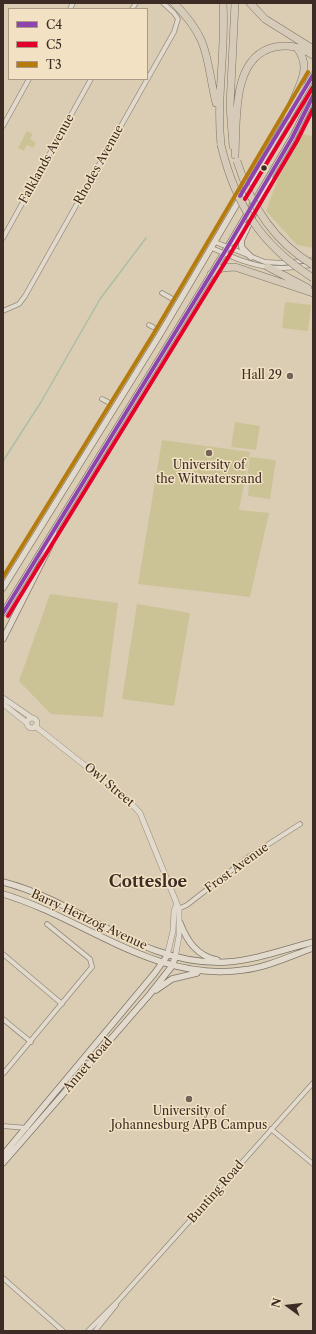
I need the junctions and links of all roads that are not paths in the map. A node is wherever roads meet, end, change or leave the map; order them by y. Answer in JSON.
{"nodes":[{"id":1,"x":163,"y":3,"type":"edge"},
{"id":2,"x":223,"y":3,"type":"edge"},
{"id":3,"x":235,"y":3,"type":"edge"},
{"id":4,"x":250,"y":3,"type":"edge"},
{"id":5,"x":172,"y":6,"type":"edge"},
{"id":6,"x":295,"y":46,"type":"junction"},
{"id":7,"x":313,"y":49,"type":"edge"},
{"id":8,"x":313,"y":55,"type":"edge"},
{"id":9,"x":313,"y":75,"type":"edge"},
{"id":10,"x":148,"y":78,"type":"edge"},
{"id":11,"x":28,"y":80,"type":"edge"},
{"id":12,"x":90,"y":80,"type":"edge"},
{"id":13,"x":147,"y":80,"type":"edge"},
{"id":14,"x":313,"y":96,"type":"edge"},
{"id":15,"x":218,"y":111,"type":"junction"},
{"id":16,"x":287,"y":119,"type":"junction"},
{"id":17,"x":3,"y":126,"type":"edge"},
{"id":18,"x":286,"y":148,"type":"junction"},
{"id":19,"x":236,"y":158,"type":"junction"},
{"id":20,"x":254,"y":214,"type":"junction"},
{"id":21,"x":3,"y":238,"type":"edge"},
{"id":22,"x":215,"y":242,"type":"junction"},
{"id":23,"x":229,"y":244,"type":"junction"},
{"id":24,"x":212,"y":248,"type":"junction"},
{"id":25,"x":224,"y":253,"type":"junction"},
{"id":26,"x":250,"y":257,"type":"junction"},
{"id":27,"x":313,"y":260,"type":"edge"},
{"id":28,"x":313,"y":265,"type":"edge"},
{"id":29,"x":268,"y":267,"type":"junction"},
{"id":30,"x":211,"y":274,"type":"junction"},
{"id":31,"x":313,"y":278,"type":"edge"},
{"id":32,"x":313,"y":292,"type":"edge"},
{"id":33,"x":162,"y":293,"type":"dead end"},
{"id":34,"x":171,"y":298,"type":"dead end"},
{"id":35,"x":3,"y":311,"type":"edge"},
{"id":36,"x":102,"y":399,"type":"dead end"},
{"id":37,"x":108,"y":402,"type":"dead end"},
{"id":38,"x":54,"y":529,"type":"junction"},
{"id":39,"x":3,"y":588,"type":"edge"},
{"id":40,"x":3,"y":613,"type":"edge"},
{"id":41,"x":3,"y":639,"type":"edge"},
{"id":42,"x":3,"y":698,"type":"edge"},
{"id":43,"x":3,"y":704,"type":"edge"},
{"id":44,"x":32,"y":718,"type":"junction"},
{"id":45,"x":27,"y":723,"type":"junction"},
{"id":46,"x":35,"y":726,"type":"junction"},
{"id":47,"x":300,"y":824,"type":"dead end"},
{"id":48,"x":3,"y":882,"type":"edge"},
{"id":49,"x":3,"y":894,"type":"edge"},
{"id":50,"x":176,"y":909,"type":"junction"},
{"id":51,"x":180,"y":923,"type":"junction"},
{"id":52,"x":47,"y":924,"type":"dead end"},
{"id":53,"x":313,"y":942,"type":"edge"},
{"id":54,"x":313,"y":948,"type":"edge"},
{"id":55,"x":3,"y":954,"type":"edge"},
{"id":56,"x":167,"y":956,"type":"junction"},
{"id":57,"x":175,"y":958,"type":"junction"},
{"id":58,"x":228,"y":962,"type":"junction"},
{"id":59,"x":163,"y":964,"type":"junction"},
{"id":60,"x":172,"y":966,"type":"junction"},
{"id":61,"x":207,"y":972,"type":"junction"},
{"id":62,"x":150,"y":994,"type":"junction"},
{"id":63,"x":62,"y":1004,"type":"junction"},
{"id":64,"x":3,"y":1019,"type":"edge"},
{"id":65,"x":31,"y":1042,"type":"junction"},
{"id":66,"x":3,"y":1074,"type":"edge"},
{"id":67,"x":313,"y":1083,"type":"edge"},
{"id":68,"x":3,"y":1126,"type":"edge"},
{"id":69,"x":29,"y":1128,"type":"junction"},
{"id":70,"x":271,"y":1129,"type":"junction"},
{"id":71,"x":3,"y":1155,"type":"edge"},
{"id":72,"x":3,"y":1163,"type":"edge"},
{"id":73,"x":313,"y":1164,"type":"edge"},
{"id":74,"x":3,"y":1278,"type":"edge"},
{"id":75,"x":118,"y":1301,"type":"junction"},
{"id":76,"x":63,"y":1331,"type":"edge"},
{"id":77,"x":88,"y":1331,"type":"edge"},
{"id":78,"x":95,"y":1331,"type":"edge"}],
"edges":[{"from":1,"to":5,"type":"street"},
{"from":2,"to":15,"type":"highway"},
{"from":3,"to":19,"type":"highway"},
{"from":4,"to":7,"type":"highway"},
{"from":5,"to":10,"type":"street","name":"Rhodes Avenue"},
{"from":5,"to":15,"type":"highway"},
{"from":6,"to":8,"type":"highway"},
{"from":6,"to":16,"type":"highway"},
{"from":6,"to":19,"type":"highway"},
{"from":9,"to":16,"type":"main road"},
{"from":11,"to":17,"type":"street"},
{"from":12,"to":21,"type":"street","name":"Falklands Avenue"},
{"from":13,"to":35,"type":"street","name":"Rhodes Avenue"},
{"from":14,"to":18,"type":"main road"},
{"from":15,"to":31,"type":"highway","bridge":true},
{"from":16,"to":22,"type":"main road"},
{"from":18,"to":20,"type":"main road"},
{"from":18,"to":23,"type":"main road"},
{"from":19,"to":28,"type":"highway","bridge":true},
{"from":20,"to":23,"type":"main road"},
{"from":20,"to":26,"type":"main road"},
{"from":22,"to":23,"type":"street"},
{"from":22,"to":24,"type":"main road"},
{"from":23,"to":25,"type":"main road"},
{"from":23,"to":26,"type":"street"},
{"from":24,"to":25,"type":"street"},
{"from":24,"to":39,"type":"main road"},
{"from":25,"to":29,"type":"street"},
{"from":25,"to":30,"type":"main road"},
{"from":26,"to":27,"type":"street"},
{"from":28,"to":29,"type":"street"},
{"from":29,"to":32,"type":"highway"},
{"from":30,"to":32,"type":"highway"},
{"from":30,"to":38,"type":"main road"},
{"from":33,"to":34,"type":"street"},
{"from":36,"to":37,"type":"street"},
{"from":38,"to":40,"type":"main road"},
{"from":38,"to":41,"type":"main road"},
{"from":42,"to":44,"type":"street"},
{"from":43,"to":45,"type":"street"},
{"from":44,"to":45,"type":"street"},
{"from":44,"to":46,"type":"street"},
{"from":45,"to":46,"type":"street"},
{"from":46,"to":50,"type":"street","name":"Owl Street"},
{"from":47,"to":50,"type":"street","name":"Frost Avenue"},
{"from":48,"to":56,"type":"main road","name":"Barry Hertzog Avenue"},
{"from":49,"to":59,"type":"main road","name":"Barry Hertzog Avenue"},
{"from":50,"to":51,"type":"street","name":"Owl Street"},
{"from":50,"to":56,"type":"street","name":"Owl Street"},
{"from":51,"to":57,"type":"street","name":"Owl Street"},
{"from":51,"to":58,"type":"main road"},
{"from":52,"to":63,"type":"street"},
{"from":53,"to":58,"type":"main road"},
{"from":54,"to":61,"type":"main road"},
{"from":55,"to":63,"type":"street"},
{"from":56,"to":57,"type":"main road","name":"Barry Hertzog Avenue"},
{"from":56,"to":59,"type":"main road","name":"Annet Road"},
{"from":57,"to":58,"type":"main road"},
{"from":57,"to":60,"type":"main road","name":"Annet Road"},
{"from":59,"to":60,"type":"main road","name":"Barry Hertzog Avenue"},
{"from":59,"to":69,"type":"main road","name":"Annet Road"},
{"from":60,"to":61,"type":"main road"},
{"from":60,"to":62,"type":"main road","name":"Annet Road"},
{"from":61,"to":62,"type":"main road"},
{"from":62,"to":69,"type":"main road","name":"Annet Road"},
{"from":63,"to":65,"type":"street"},
{"from":64,"to":65,"type":"street"},
{"from":65,"to":66,"type":"street"},
{"from":67,"to":70,"type":"street","name":"Bunting Road"},
{"from":68,"to":69,"type":"street"},
{"from":69,"to":71,"type":"main road","name":"Annet Road"},
{"from":69,"to":72,"type":"main road","name":"Annet Road"},
{"from":70,"to":73,"type":"street"},
{"from":70,"to":75,"type":"street","name":"Bunting Road"},
{"from":74,"to":76,"type":"street"},
{"from":75,"to":77,"type":"street","name":"Bunting Road"},
{"from":75,"to":78,"type":"street","name":"Bunting Road"}]}
